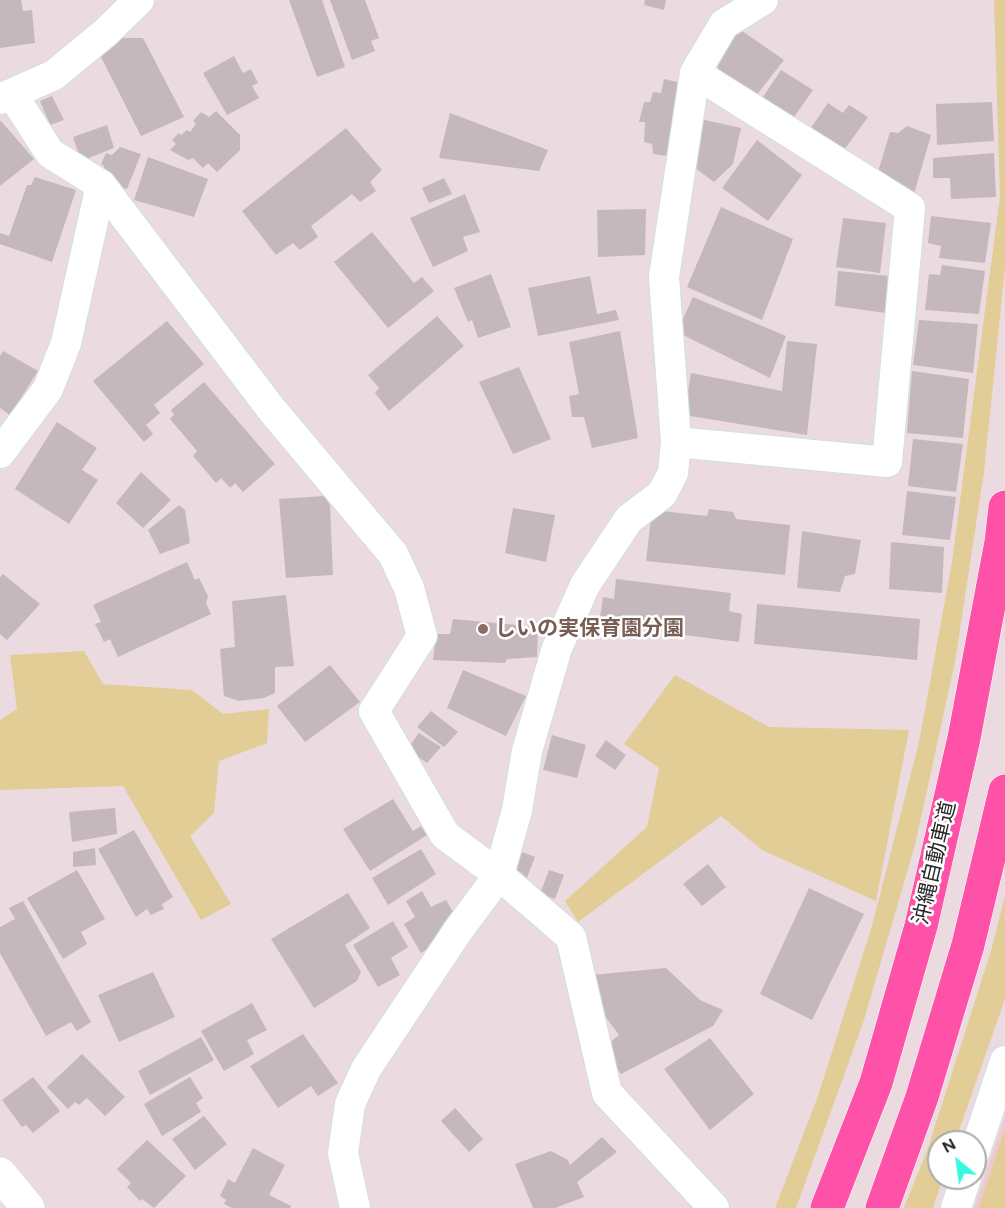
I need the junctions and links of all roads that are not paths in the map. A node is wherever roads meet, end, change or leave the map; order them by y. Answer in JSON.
{"nodes":[{"id":1,"x":139,"y":0,"type":"edge"},
{"id":2,"x":763,"y":0,"type":"edge"},
{"id":3,"x":695,"y":73,"type":"junction"},
{"id":4,"x":6,"y":97,"type":"edge"},
{"id":5,"x":101,"y":185,"type":"junction"},
{"id":6,"x":676,"y":442,"type":"junction"},
{"id":7,"x":0,"y":453,"type":"edge"},
{"id":8,"x":1005,"y":507,"type":"edge"},
{"id":9,"x":1005,"y":791,"type":"edge"},
{"id":10,"x":499,"y":875,"type":"junction"},
{"id":11,"x":1005,"y":1060,"type":"edge"},
{"id":12,"x":982,"y":1130,"type":"edge"},
{"id":13,"x":0,"y":1174,"type":"edge"},
{"id":14,"x":962,"y":1190,"type":"edge"},
{"id":15,"x":28,"y":1208,"type":"edge"},
{"id":16,"x":355,"y":1208,"type":"edge"},
{"id":17,"x":714,"y":1208,"type":"edge"},
{"id":18,"x":827,"y":1208,"type":"edge"},
{"id":19,"x":882,"y":1208,"type":"edge"},
{"id":20,"x":956,"y":1208,"type":"edge"}],
"edges":[{"from":1,"to":4,"type":"street"},
{"from":2,"to":3,"type":"street"},
{"from":3,"to":6,"type":"street"},
{"from":3,"to":6,"type":"street"},
{"from":4,"to":5,"type":"street"},
{"from":5,"to":7,"type":"street"},
{"from":5,"to":10,"type":"street"},
{"from":6,"to":10,"type":"street"},
{"from":8,"to":18,"type":"highway","name":"沖縄自動車道"},
{"from":9,"to":19,"type":"highway"},
{"from":10,"to":16,"type":"street"},
{"from":10,"to":17,"type":"street"},
{"from":11,"to":12,"type":"street"},
{"from":13,"to":15,"type":"main road"},
{"from":14,"to":20,"type":"street"}]}
